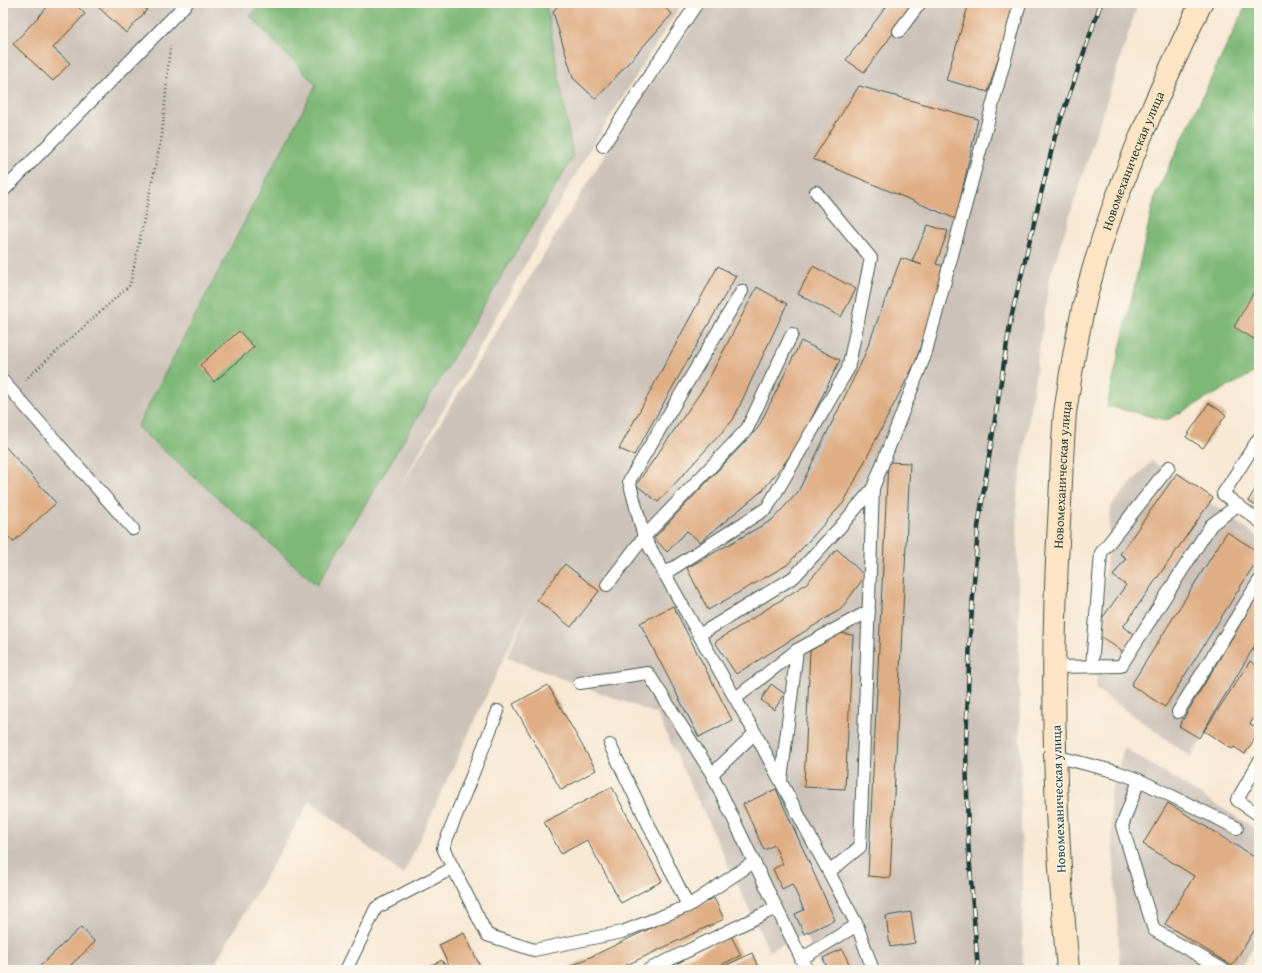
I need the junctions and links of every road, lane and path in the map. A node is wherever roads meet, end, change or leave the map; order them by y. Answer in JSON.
{"nodes":[{"id":1,"x":187,"y":3,"type":"edge"},
{"id":2,"x":697,"y":3,"type":"edge"},
{"id":3,"x":920,"y":3,"type":"edge"},
{"id":4,"x":1020,"y":3,"type":"edge"},
{"id":5,"x":1201,"y":3,"type":"edge"},
{"id":6,"x":173,"y":17,"type":"junction"},
{"id":7,"x":899,"y":32,"type":"dead end"},
{"id":8,"x":603,"y":146,"type":"dead end"},
{"id":9,"x":3,"y":191,"type":"edge"},
{"id":10,"x":816,"y":192,"type":"dead end"},
{"id":11,"x":742,"y":291,"type":"dead end"},
{"id":12,"x":792,"y":334,"type":"dead end"},
{"id":13,"x":3,"y":381,"type":"edge"},
{"id":14,"x":12,"y":392,"type":"junction"},
{"id":15,"x":1259,"y":438,"type":"edge"},
{"id":16,"x":1169,"y":467,"type":"dead end"},
{"id":17,"x":873,"y":488,"type":"junction"},
{"id":18,"x":1238,"y":505,"type":"junction"},
{"id":19,"x":1259,"y":521,"type":"edge"},
{"id":20,"x":133,"y":529,"type":"dead end"},
{"id":21,"x":644,"y":537,"type":"junction"},
{"id":22,"x":664,"y":574,"type":"junction"},
{"id":23,"x":1259,"y":581,"type":"edge"},
{"id":24,"x":607,"y":585,"type":"dead end"},
{"id":25,"x":869,"y":611,"type":"junction"},
{"id":26,"x":698,"y":635,"type":"junction"},
{"id":27,"x":797,"y":650,"type":"junction"},
{"id":28,"x":1092,"y":666,"type":"junction"},
{"id":29,"x":1054,"y":667,"type":"junction"},
{"id":30,"x":580,"y":683,"type":"dead end"},
{"id":31,"x":736,"y":698,"type":"junction"},
{"id":32,"x":498,"y":710,"type":"dead end"},
{"id":33,"x":1178,"y":712,"type":"dead end"},
{"id":34,"x":756,"y":733,"type":"junction"},
{"id":35,"x":610,"y":744,"type":"dead end"},
{"id":36,"x":1055,"y":756,"type":"junction"},
{"id":37,"x":1259,"y":762,"type":"edge"},
{"id":38,"x":712,"y":774,"type":"junction"},
{"id":39,"x":781,"y":780,"type":"junction"},
{"id":40,"x":1139,"y":780,"type":"junction"},
{"id":41,"x":1259,"y":815,"type":"edge"},
{"id":42,"x":1237,"y":828,"type":"dead end"},
{"id":43,"x":754,"y":862,"type":"junction"},
{"id":44,"x":453,"y":868,"type":"junction"},
{"id":45,"x":829,"y":872,"type":"junction"},
{"id":46,"x":1062,"y":891,"type":"junction"},
{"id":47,"x":688,"y":906,"type":"junction"},
{"id":48,"x":776,"y":908,"type":"junction"},
{"id":49,"x":856,"y":925,"type":"junction"},
{"id":50,"x":801,"y":959,"type":"junction"},
{"id":51,"x":346,"y":970,"type":"edge"},
{"id":52,"x":648,"y":970,"type":"edge"},
{"id":53,"x":807,"y":970,"type":"edge"},
{"id":54,"x":873,"y":970,"type":"edge"},
{"id":55,"x":1058,"y":970,"type":"edge"},
{"id":56,"x":1068,"y":970,"type":"edge"},
{"id":57,"x":1224,"y":970,"type":"edge"}],
"edges":[{"from":1,"to":6,"type":"lane"},
{"from":2,"to":8,"type":"lane"},
{"from":3,"to":7,"type":"lane"},
{"from":4,"to":17,"type":"lane"},
{"from":5,"to":29,"type":"main road","name":"Новомеханическая улица"},
{"from":6,"to":9,"type":"lane"},
{"from":6,"to":14,"type":"path"},
{"from":10,"to":22,"type":"lane"},
{"from":11,"to":21,"type":"lane"},
{"from":12,"to":21,"type":"lane"},
{"from":13,"to":14,"type":"lane"},
{"from":14,"to":20,"type":"lane"},
{"from":15,"to":18,"type":"lane"},
{"from":16,"to":28,"type":"lane"},
{"from":17,"to":25,"type":"lane"},
{"from":17,"to":26,"type":"lane"},
{"from":18,"to":19,"type":"lane"},
{"from":18,"to":28,"type":"lane"},
{"from":21,"to":22,"type":"lane"},
{"from":21,"to":24,"type":"lane"},
{"from":22,"to":26,"type":"lane"},
{"from":23,"to":33,"type":"lane"},
{"from":25,"to":27,"type":"lane"},
{"from":25,"to":45,"type":"lane"},
{"from":26,"to":31,"type":"lane"},
{"from":27,"to":31,"type":"lane"},
{"from":27,"to":39,"type":"lane"},
{"from":28,"to":29,"type":"lane"},
{"from":29,"to":36,"type":"main road","name":"Новомеханическая улица"},
{"from":30,"to":38,"type":"lane"},
{"from":31,"to":34,"type":"lane"},
{"from":32,"to":44,"type":"lane"},
{"from":34,"to":38,"type":"lane"},
{"from":34,"to":39,"type":"lane"},
{"from":35,"to":47,"type":"lane"},
{"from":36,"to":40,"type":"lane"},
{"from":36,"to":46,"type":"main road","name":"Новомеханическая улица"},
{"from":37,"to":41,"type":"lane"},
{"from":38,"to":43,"type":"lane"},
{"from":39,"to":45,"type":"lane"},
{"from":40,"to":42,"type":"lane"},
{"from":40,"to":57,"type":"lane"},
{"from":43,"to":47,"type":"lane"},
{"from":43,"to":48,"type":"lane"},
{"from":44,"to":47,"type":"lane"},
{"from":44,"to":51,"type":"lane"},
{"from":45,"to":49,"type":"lane"},
{"from":46,"to":55,"type":"lane"},
{"from":46,"to":56,"type":"main road","name":"Новомеханическая улица"},
{"from":48,"to":50,"type":"lane"},
{"from":48,"to":52,"type":"lane"},
{"from":49,"to":50,"type":"lane"},
{"from":49,"to":54,"type":"lane"},
{"from":50,"to":53,"type":"lane"}]}
